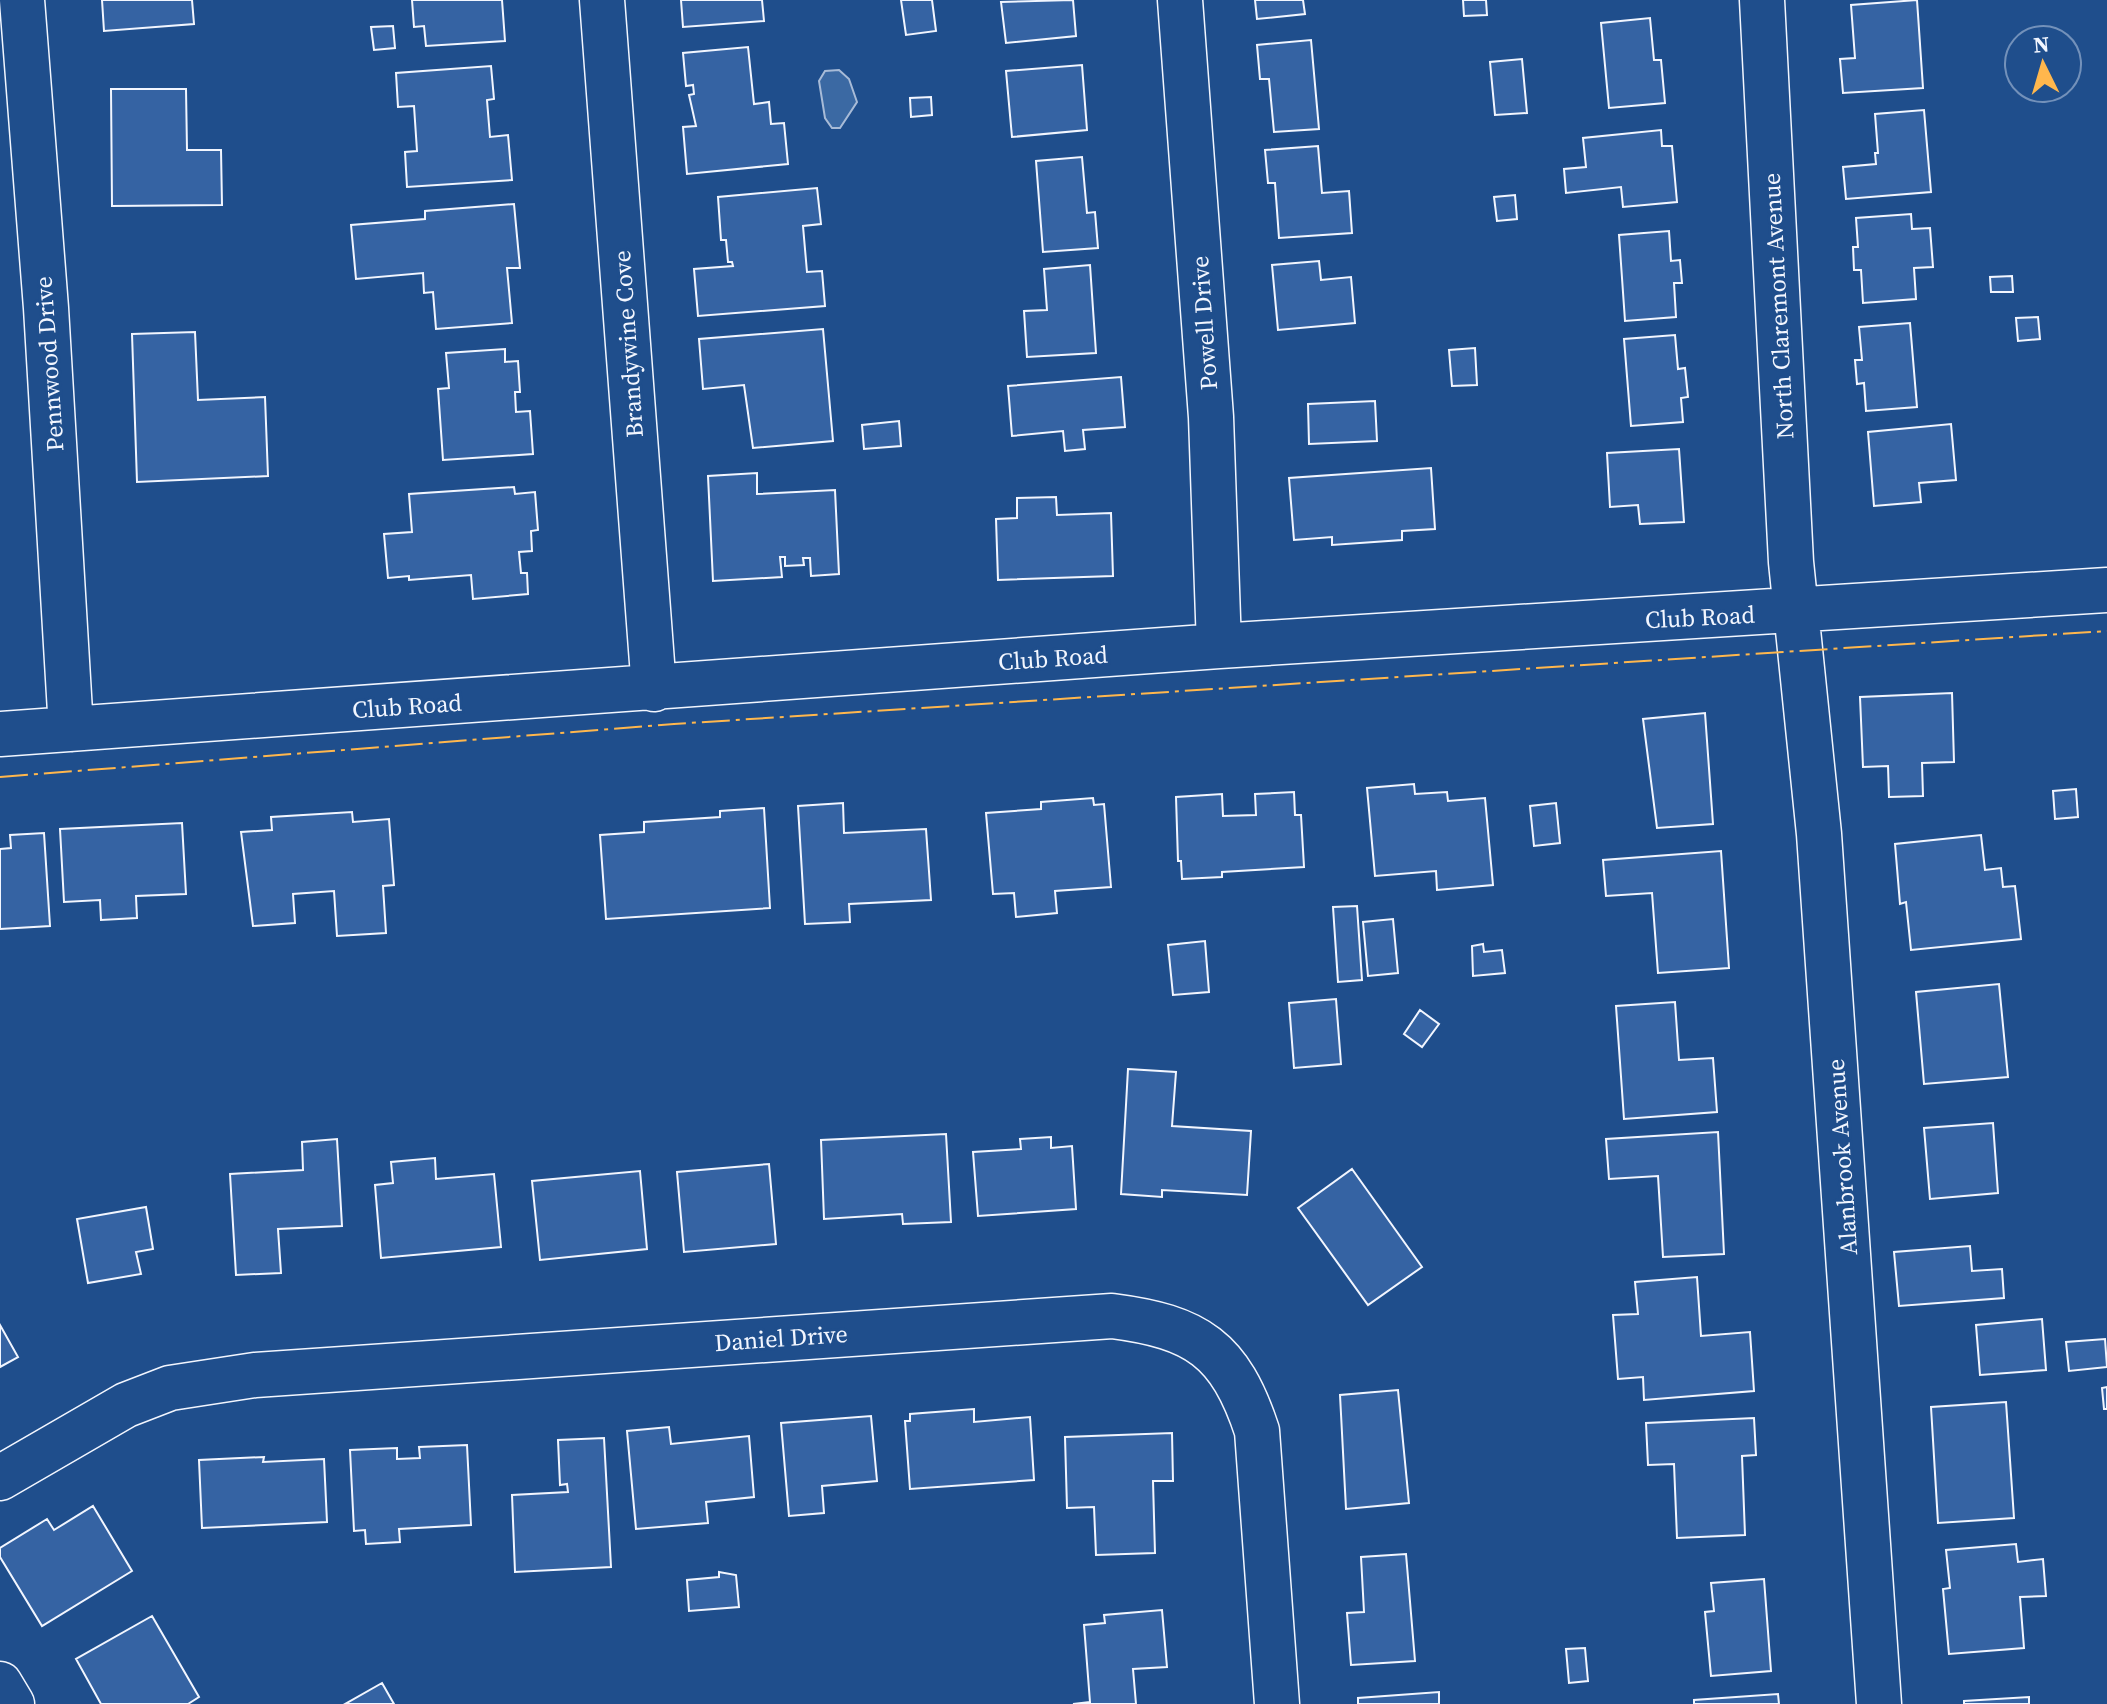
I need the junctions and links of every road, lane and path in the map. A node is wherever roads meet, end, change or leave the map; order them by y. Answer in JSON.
{"nodes":[{"id":1,"x":22,"y":0,"type":"edge"},
{"id":2,"x":602,"y":0,"type":"edge"},
{"id":3,"x":1180,"y":0,"type":"edge"},
{"id":4,"x":1762,"y":0,"type":"edge"},
{"id":5,"x":2107,"y":590,"type":"edge"},
{"id":6,"x":1795,"y":611,"type":"junction"},
{"id":7,"x":1219,"y":646,"type":"junction"},
{"id":8,"x":654,"y":689,"type":"junction"},
{"id":9,"x":71,"y":729,"type":"junction"},
{"id":10,"x":0,"y":734,"type":"edge"},
{"id":11,"x":0,"y":1478,"type":"edge"},
{"id":12,"x":0,"y":1684,"type":"edge"},
{"id":13,"x":12,"y":1704,"type":"edge"},
{"id":14,"x":1277,"y":1704,"type":"edge"},
{"id":15,"x":1879,"y":1704,"type":"edge"}],
"edges":[{"from":1,"to":9,"type":"street","name":"Pennwood Drive"},
{"from":2,"to":8,"type":"street","name":"Brandywine Cove"},
{"from":3,"to":7,"type":"street","name":"Powell Drive"},
{"from":4,"to":6,"type":"street","name":"North Claremont Avenue"},
{"from":5,"to":6,"type":"street","name":"Club Road"},
{"from":6,"to":7,"type":"street","name":"Club Road"},
{"from":6,"to":15,"type":"street","name":"Alanbrook Avenue"},
{"from":7,"to":8,"type":"street","name":"Club Road"},
{"from":8,"to":9,"type":"street","name":"Club Road"},
{"from":9,"to":10,"type":"street","name":"Club Road"},
{"from":11,"to":14,"type":"street","name":"Daniel Drive"},
{"from":12,"to":13,"type":"street"}]}
